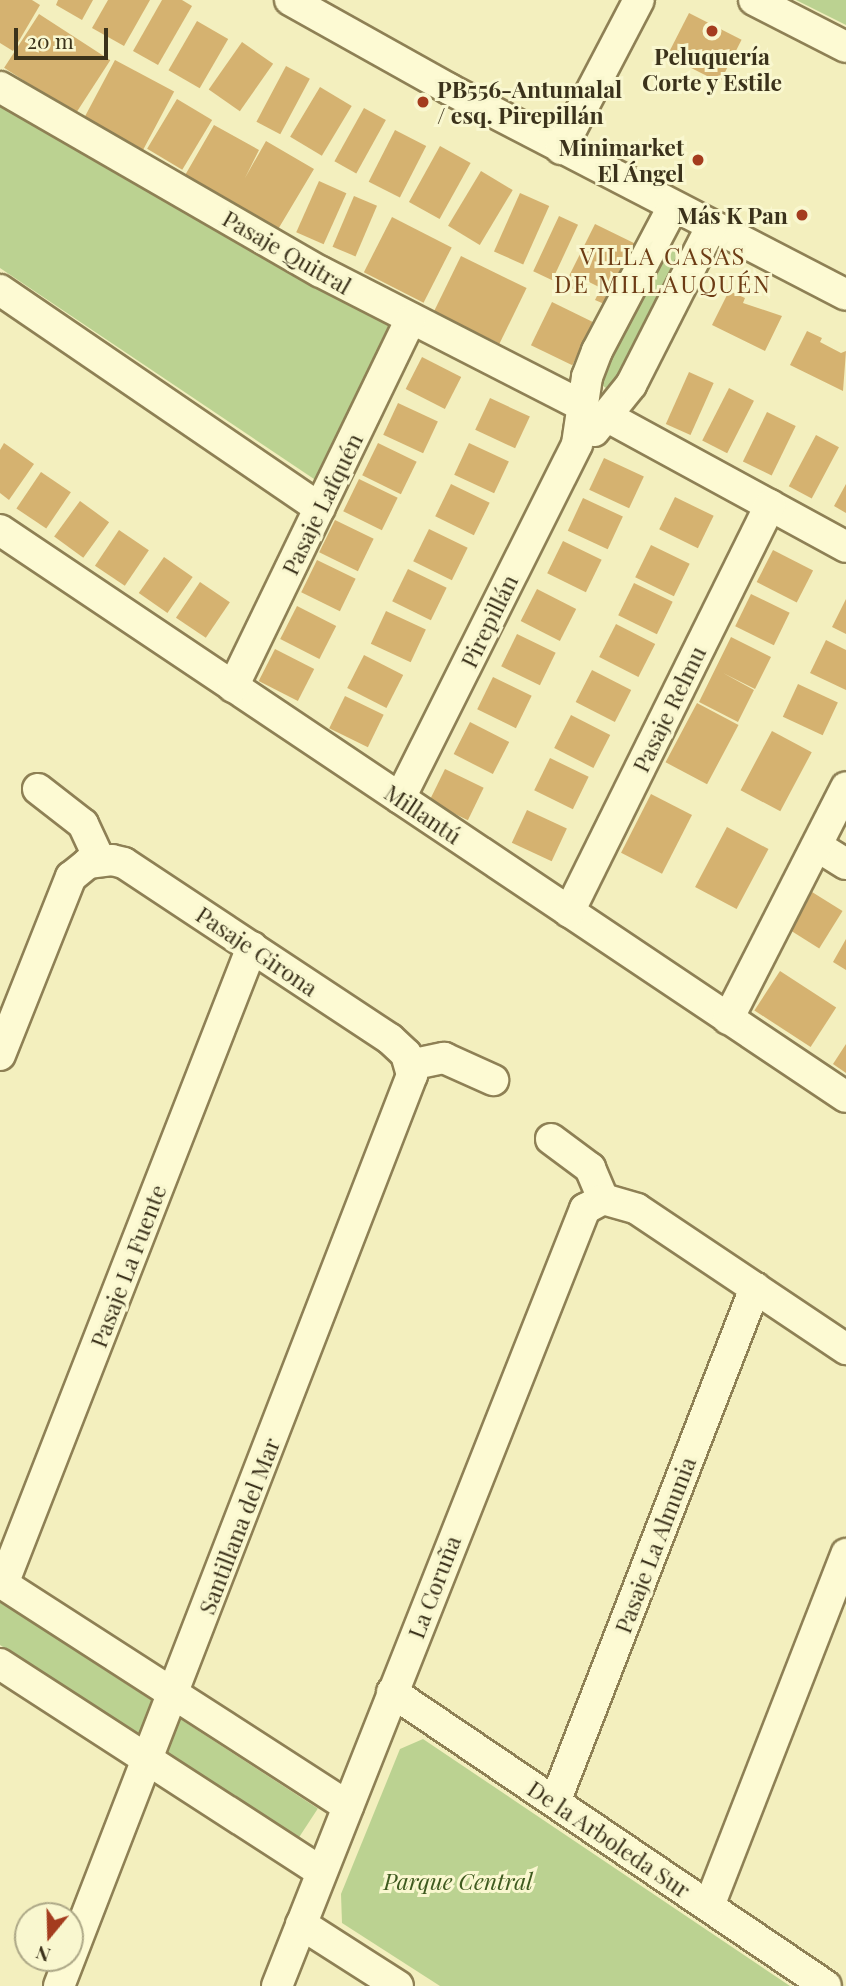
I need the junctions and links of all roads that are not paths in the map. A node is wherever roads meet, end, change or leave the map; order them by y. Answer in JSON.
{"nodes":[{"id":1,"x":290,"y":0,"type":"edge"},
{"id":2,"x":639,"y":0,"type":"edge"},
{"id":3,"x":754,"y":0,"type":"edge"},
{"id":4,"x":846,"y":47,"type":"edge"},
{"id":5,"x":0,"y":87,"type":"edge"},
{"id":6,"x":561,"y":149,"type":"junction"},
{"id":7,"x":673,"y":207,"type":"junction"},
{"id":8,"x":711,"y":227,"type":"junction"},
{"id":9,"x":0,"y":289,"type":"edge"},
{"id":10,"x":846,"y":295,"type":"edge"},
{"id":11,"x":410,"y":321,"type":"junction"},
{"id":12,"x":595,"y":411,"type":"junction"},
{"id":13,"x":770,"y":505,"type":"junction"},
{"id":14,"x":320,"y":508,"type":"junction"},
{"id":15,"x":0,"y":530,"type":"edge"},
{"id":16,"x":846,"y":547,"type":"edge"},
{"id":17,"x":233,"y":687,"type":"junction"},
{"id":18,"x":846,"y":787,"type":"edge"},
{"id":19,"x":38,"y":789,"type":"dead end"},
{"id":20,"x":400,"y":799,"type":"junction"},
{"id":21,"x":817,"y":846,"type":"junction"},
{"id":22,"x":100,"y":860,"type":"junction"},
{"id":23,"x":846,"y":864,"type":"edge"},
{"id":24,"x":569,"y":912,"type":"junction"},
{"id":25,"x":252,"y":947,"type":"junction"},
{"id":26,"x":729,"y":1019,"type":"junction"},
{"id":27,"x":0,"y":1055,"type":"edge"},
{"id":28,"x":410,"y":1065,"type":"junction"},
{"id":29,"x":493,"y":1080,"type":"dead end"},
{"id":30,"x":846,"y":1097,"type":"edge"},
{"id":31,"x":551,"y":1139,"type":"dead end"},
{"id":32,"x":603,"y":1199,"type":"junction"},
{"id":33,"x":755,"y":1288,"type":"junction"},
{"id":34,"x":846,"y":1349,"type":"edge"},
{"id":35,"x":846,"y":1553,"type":"edge"},
{"id":36,"x":2,"y":1583,"type":"edge"},
{"id":37,"x":0,"y":1664,"type":"edge"},
{"id":38,"x":392,"y":1692,"type":"junction"},
{"id":39,"x":173,"y":1694,"type":"junction"},
{"id":40,"x":147,"y":1760,"type":"junction"},
{"id":41,"x":555,"y":1802,"type":"junction"},
{"id":42,"x":348,"y":1806,"type":"junction"},
{"id":43,"x":321,"y":1872,"type":"junction"},
{"id":44,"x":709,"y":1906,"type":"junction"},
{"id":45,"x":301,"y":1924,"type":"junction"},
{"id":46,"x":59,"y":1986,"type":"edge"},
{"id":47,"x":277,"y":1986,"type":"edge"},
{"id":48,"x":398,"y":1986,"type":"edge"},
{"id":49,"x":826,"y":1986,"type":"edge"}],
"edges":[{"from":1,"to":6,"type":"street"},
{"from":2,"to":6,"type":"street"},
{"from":3,"to":4,"type":"street"},
{"from":5,"to":11,"type":"street","name":"Pasaje Quitral"},
{"from":6,"to":7,"type":"street"},
{"from":7,"to":8,"type":"street"},
{"from":7,"to":12,"type":"street"},
{"from":8,"to":10,"type":"street"},
{"from":8,"to":12,"type":"street","name":"Pirepillán"},
{"from":9,"to":14,"type":"street"},
{"from":11,"to":12,"type":"street","name":"Pasaje Quitral"},
{"from":11,"to":14,"type":"street","name":"Pasaje Lafquén"},
{"from":12,"to":13,"type":"street","name":"Pasaje Quitral"},
{"from":12,"to":20,"type":"street","name":"Pirepillán"},
{"from":13,"to":16,"type":"street","name":"Pasaje Quitral"},
{"from":13,"to":24,"type":"street","name":"Pasaje Relmu"},
{"from":14,"to":17,"type":"street","name":"Pasaje Lafquén"},
{"from":15,"to":17,"type":"street","name":"Millantú"},
{"from":17,"to":20,"type":"street","name":"Millantú"},
{"from":18,"to":21,"type":"street"},
{"from":19,"to":22,"type":"street"},
{"from":20,"to":24,"type":"street","name":"Millantú"},
{"from":21,"to":23,"type":"street"},
{"from":21,"to":26,"type":"street"},
{"from":22,"to":25,"type":"street","name":"Pasaje Girona"},
{"from":22,"to":27,"type":"street"},
{"from":24,"to":26,"type":"street","name":"Millantú"},
{"from":25,"to":28,"type":"street","name":"Pasaje Girona"},
{"from":25,"to":36,"type":"street","name":"Pasaje La Fuente"},
{"from":26,"to":30,"type":"street","name":"Millantú"},
{"from":28,"to":29,"type":"street"},
{"from":28,"to":39,"type":"street","name":"Santillana del Mar"},
{"from":31,"to":32,"type":"street"},
{"from":32,"to":33,"type":"street"},
{"from":32,"to":38,"type":"street","name":"La Coruña"},
{"from":33,"to":34,"type":"street"},
{"from":33,"to":41,"type":"street","name":"Pasaje La Almunia"},
{"from":35,"to":44,"type":"street"},
{"from":36,"to":39,"type":"street"},
{"from":37,"to":40,"type":"street"},
{"from":38,"to":41,"type":"street","name":"De la Arboleda Sur"},
{"from":38,"to":42,"type":"street","name":"La Coruña"},
{"from":39,"to":40,"type":"street","name":"Santillana del Mar"},
{"from":39,"to":42,"type":"street"},
{"from":40,"to":43,"type":"street"},
{"from":40,"to":46,"type":"street","name":"Santillana del Mar"},
{"from":41,"to":44,"type":"street","name":"De la Arboleda Sur"},
{"from":42,"to":43,"type":"street","name":"La Coruña"},
{"from":43,"to":45,"type":"street","name":"La Coruña"},
{"from":44,"to":49,"type":"street","name":"De la Arboleda Sur"},
{"from":45,"to":47,"type":"street","name":"La Coruña"},
{"from":45,"to":48,"type":"street"}]}
